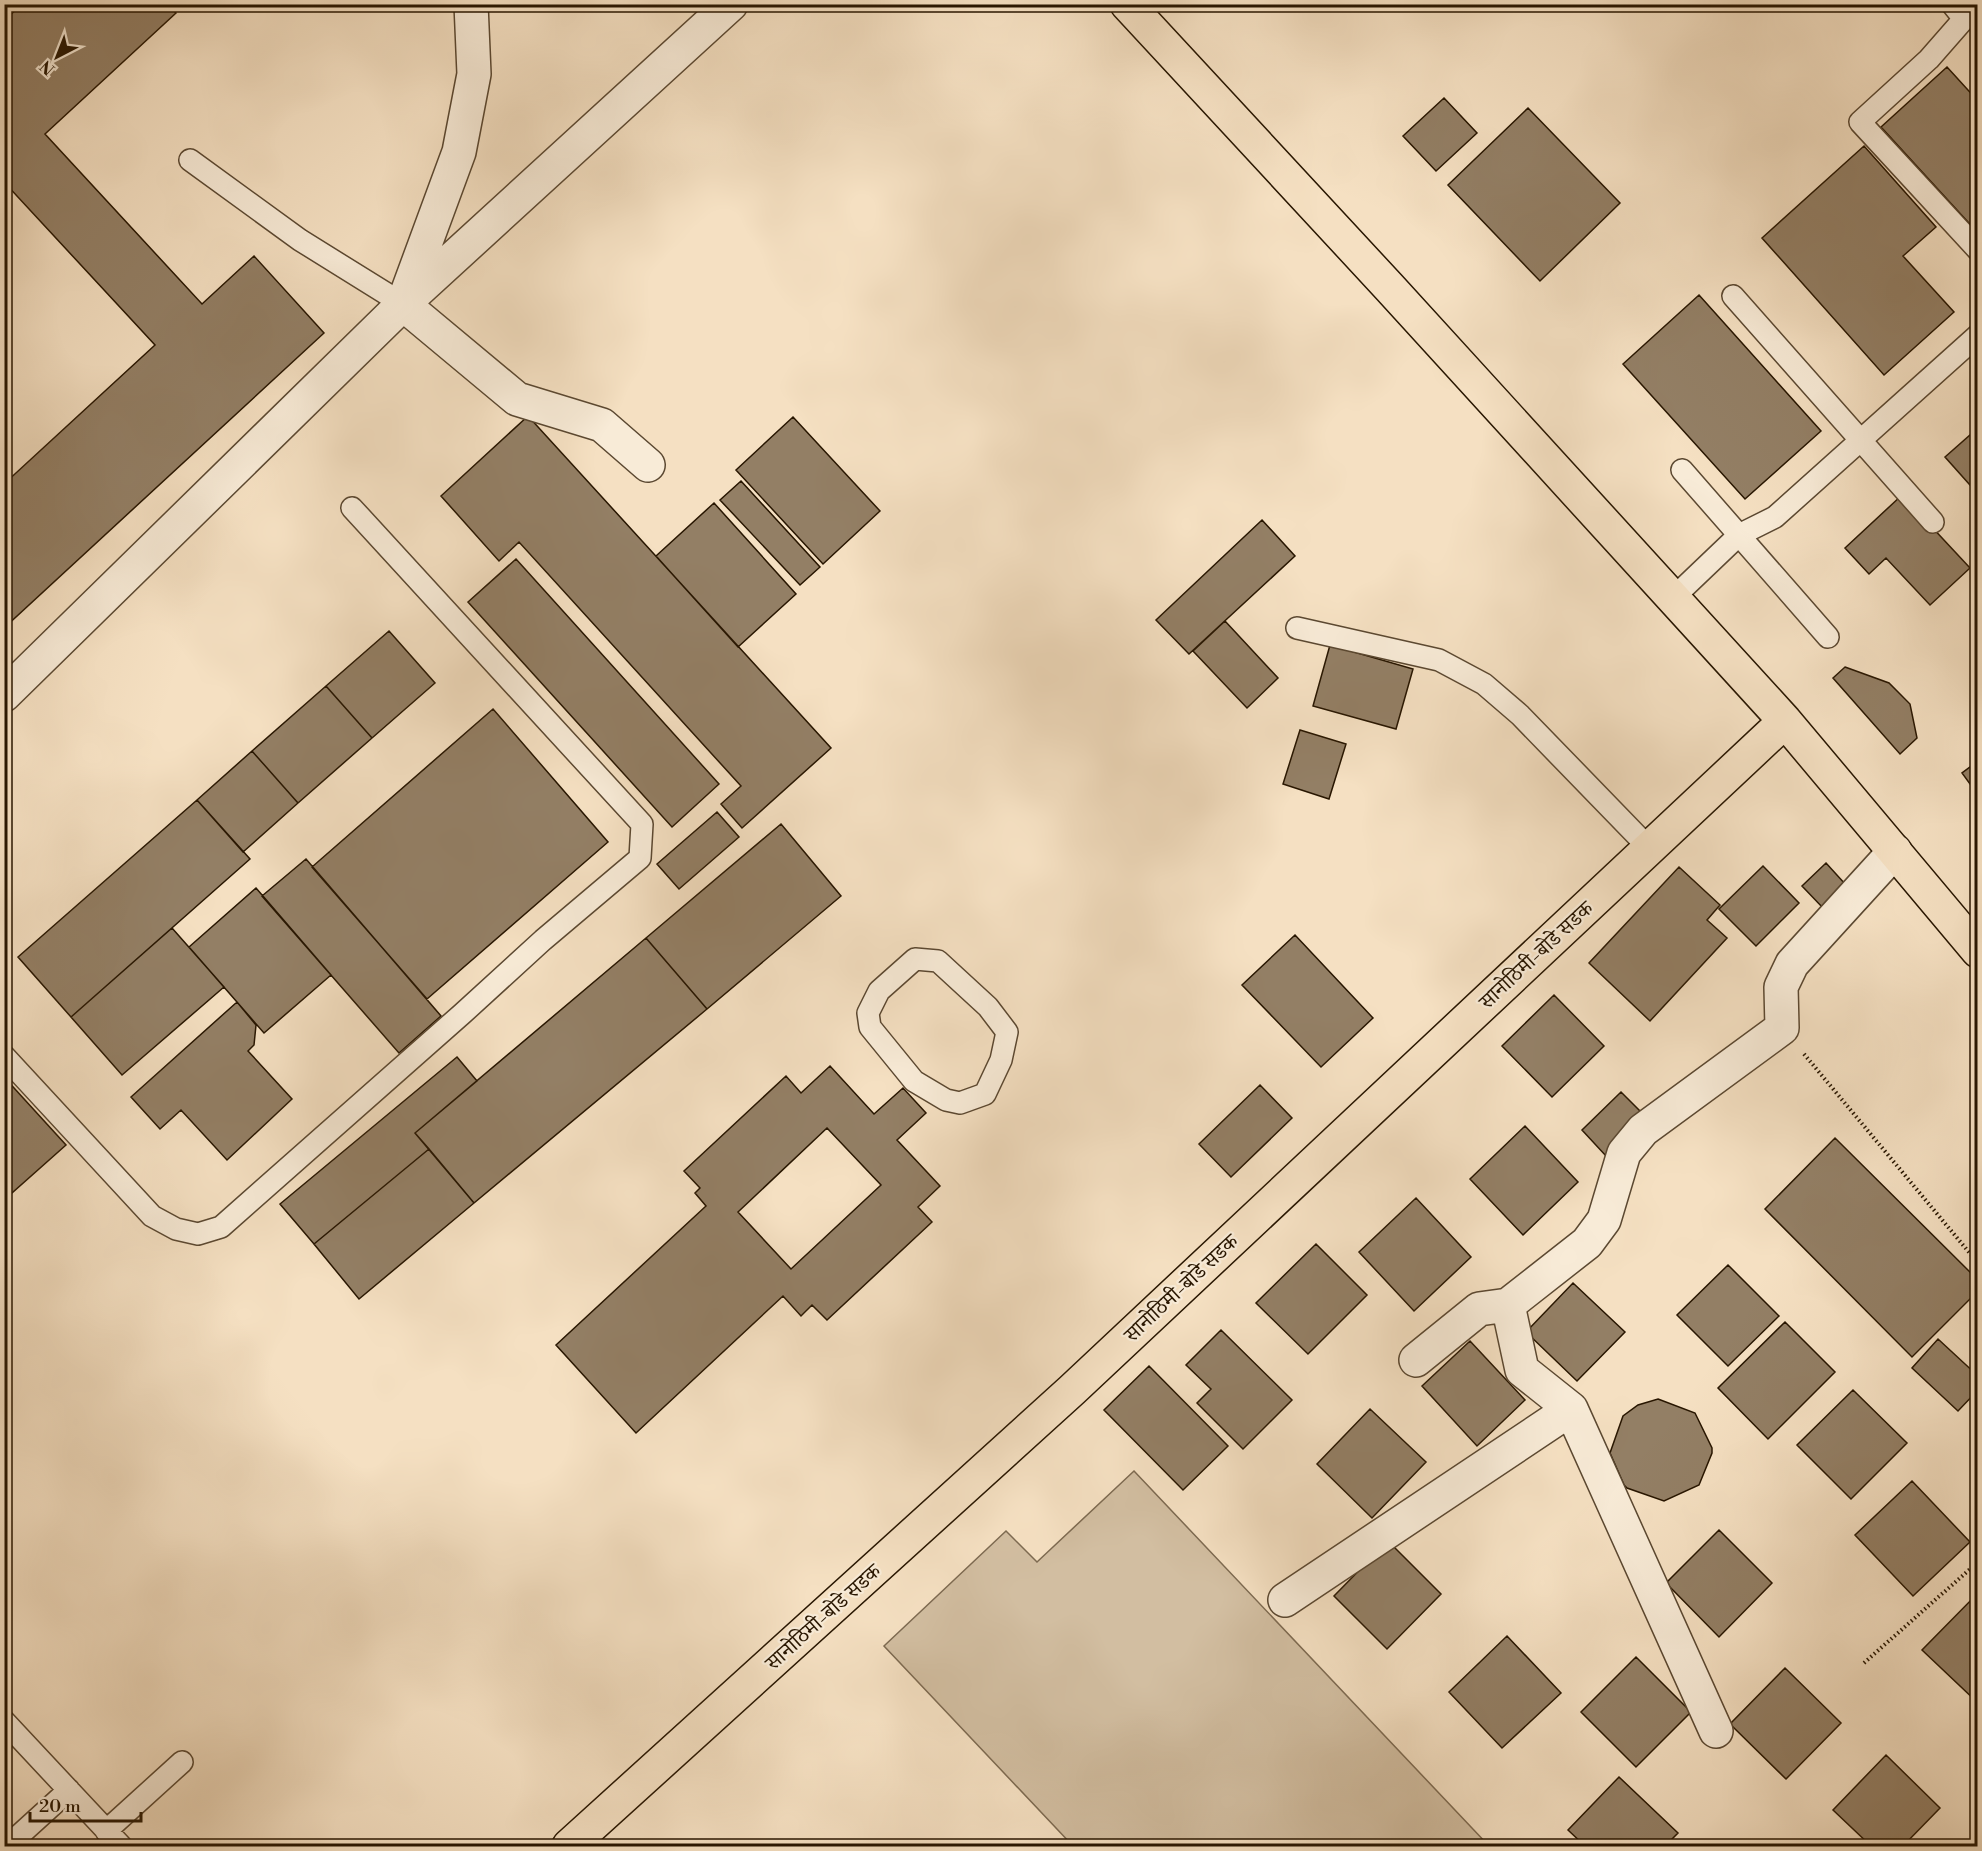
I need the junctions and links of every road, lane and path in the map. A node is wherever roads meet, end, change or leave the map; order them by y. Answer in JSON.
{"nodes":[{"id":1,"x":471,"y":4,"type":"edge"},
{"id":2,"x":731,"y":4,"type":"edge"},
{"id":3,"x":1126,"y":4,"type":"edge"},
{"id":4,"x":1952,"y":4,"type":"edge"},
{"id":5,"x":190,"y":160,"type":"dead end"},
{"id":6,"x":1977,"y":250,"type":"edge"},
{"id":7,"x":1733,"y":296,"type":"dead end"},
{"id":8,"x":403,"y":304,"type":"junction"},
{"id":9,"x":1977,"y":335,"type":"edge"},
{"id":10,"x":1860,"y":439,"type":"junction"},
{"id":11,"x":648,"y":465,"type":"dead end"},
{"id":12,"x":1682,"y":470,"type":"dead end"},
{"id":13,"x":352,"y":508,"type":"dead end"},
{"id":14,"x":1933,"y":522,"type":"dead end"},
{"id":15,"x":1739,"y":535,"type":"junction"},
{"id":16,"x":1673,"y":598,"type":"junction"},
{"id":17,"x":1297,"y":628,"type":"dead end"},
{"id":18,"x":1828,"y":637,"type":"dead end"},
{"id":19,"x":4,"y":695,"type":"edge"},
{"id":20,"x":1785,"y":721,"type":"junction"},
{"id":21,"x":1649,"y":848,"type":"junction"},
{"id":22,"x":1895,"y":851,"type":"junction"},
{"id":23,"x":1977,"y":951,"type":"edge"},
{"id":24,"x":879,"y":991,"type":"joint"},
{"id":25,"x":1782,"y":1028,"type":"junction"},
{"id":26,"x":4,"y":1056,"type":"edge"},
{"id":27,"x":1977,"y":1263,"type":"edge"},
{"id":28,"x":1508,"y":1305,"type":"junction"},
{"id":29,"x":1416,"y":1360,"type":"dead end"},
{"id":30,"x":1572,"y":1409,"type":"junction"},
{"id":31,"x":1977,"y":1435,"type":"edge"},
{"id":32,"x":1977,"y":1478,"type":"edge"},
{"id":33,"x":1977,"y":1562,"type":"edge"},
{"id":34,"x":1285,"y":1600,"type":"dead end"},
{"id":35,"x":1864,"y":1663,"type":"dead end"},
{"id":36,"x":4,"y":1721,"type":"edge"},
{"id":37,"x":1716,"y":1731,"type":"dead end"},
{"id":38,"x":182,"y":1762,"type":"dead end"},
{"id":39,"x":69,"y":1790,"type":"junction"},
{"id":40,"x":106,"y":1831,"type":"junction"},
{"id":41,"x":13,"y":1838,"type":"edge"},
{"id":42,"x":121,"y":1846,"type":"edge"},
{"id":43,"x":569,"y":1846,"type":"edge"}],
"edges":[{"from":1,"to":8,"type":"street"},
{"from":2,"to":8,"type":"street"},
{"from":3,"to":16,"type":"main road"},
{"from":4,"to":6,"type":"lane"},
{"from":5,"to":8,"type":"lane"},
{"from":7,"to":10,"type":"lane"},
{"from":8,"to":11,"type":"street"},
{"from":8,"to":19,"type":"street"},
{"from":9,"to":10,"type":"lane"},
{"from":10,"to":14,"type":"lane"},
{"from":10,"to":15,"type":"lane"},
{"from":12,"to":15,"type":"lane"},
{"from":13,"to":26,"type":"lane"},
{"from":15,"to":16,"type":"lane"},
{"from":15,"to":18,"type":"lane"},
{"from":16,"to":20,"type":"main road"},
{"from":17,"to":21,"type":"lane"},
{"from":20,"to":21,"type":"main road","name":"सानोठिमी-बोडे सडक"},
{"from":20,"to":22,"type":"main road"},
{"from":21,"to":43,"type":"main road","name":"सानोठिमी-बोडे सडक"},
{"from":22,"to":23,"type":"main road"},
{"from":22,"to":25,"type":"street"},
{"from":24,"to":24,"type":"lane"},
{"from":25,"to":27,"type":"path"},
{"from":25,"to":28,"type":"street"},
{"from":28,"to":29,"type":"street"},
{"from":28,"to":30,"type":"street"},
{"from":30,"to":34,"type":"street"},
{"from":30,"to":37,"type":"street"},
{"from":31,"to":32,"type":"path"},
{"from":33,"to":35,"type":"path"},
{"from":36,"to":39,"type":"lane"},
{"from":38,"to":40,"type":"lane"},
{"from":39,"to":40,"type":"lane"},
{"from":39,"to":41,"type":"lane"},
{"from":40,"to":42,"type":"lane"}]}
